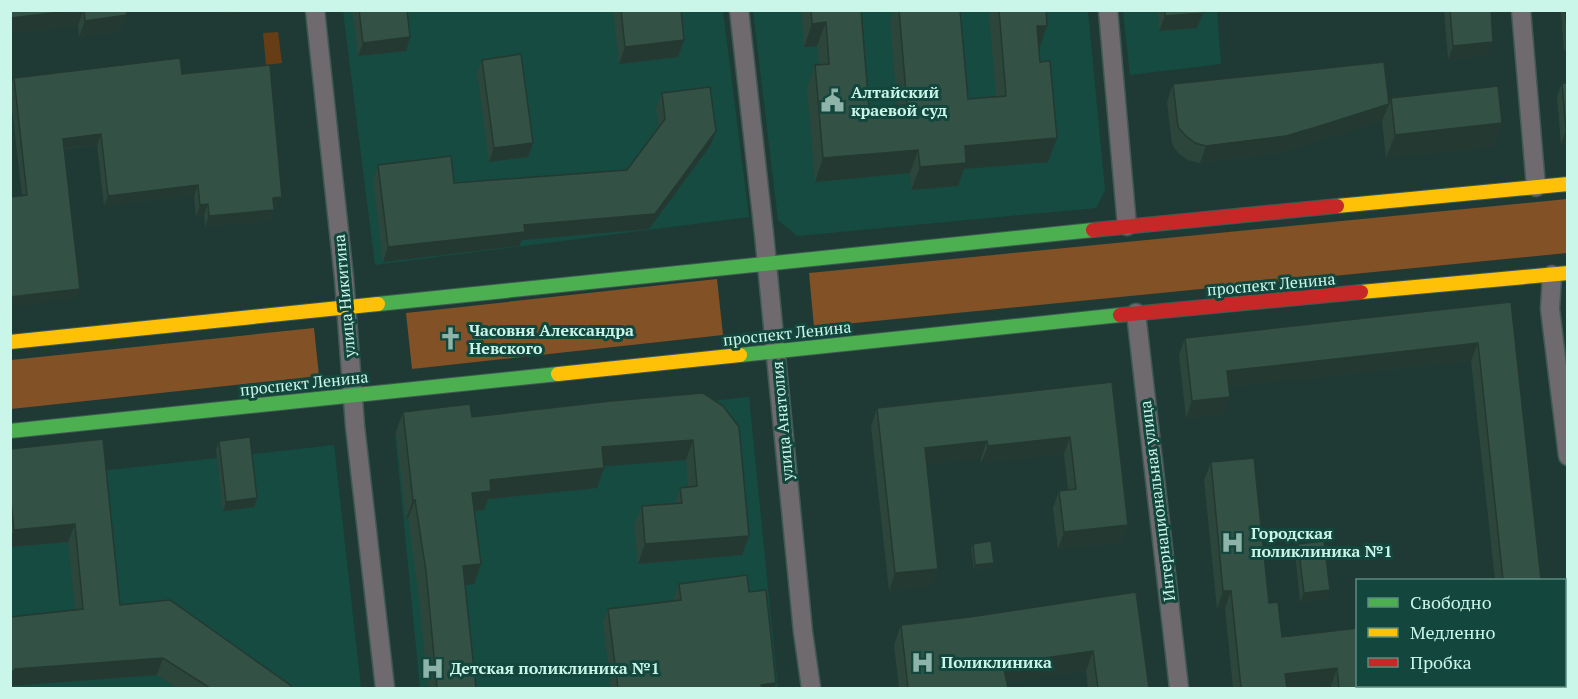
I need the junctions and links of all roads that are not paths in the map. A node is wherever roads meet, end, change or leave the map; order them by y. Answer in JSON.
{"nodes":[{"id":1,"x":315,"y":10,"type":"edge"},
{"id":2,"x":739,"y":10,"type":"edge"},
{"id":3,"x":1108,"y":10,"type":"edge"},
{"id":4,"x":1521,"y":10,"type":"edge"},
{"id":5,"x":1568,"y":184,"type":"edge"},
{"id":6,"x":1536,"y":188,"type":"junction"},
{"id":7,"x":1127,"y":226,"type":"junction"},
{"id":8,"x":767,"y":264,"type":"junction"},
{"id":9,"x":1560,"y":274,"type":"edge"},
{"id":10,"x":346,"y":308,"type":"junction"},
{"id":11,"x":1136,"y":313,"type":"junction"},
{"id":12,"x":10,"y":342,"type":"edge"},
{"id":13,"x":776,"y":351,"type":"junction"},
{"id":14,"x":352,"y":395,"type":"junction"},
{"id":15,"x":10,"y":431,"type":"edge"},
{"id":16,"x":1568,"y":456,"type":"edge"},
{"id":17,"x":385,"y":688,"type":"edge"},
{"id":18,"x":811,"y":688,"type":"edge"},
{"id":19,"x":1179,"y":688,"type":"edge"}],
"edges":[{"from":1,"to":10,"type":"street","name":"улица Никитина"},
{"from":2,"to":8,"type":"street","name":"улица Анатолия"},
{"from":3,"to":7,"type":"street"},
{"from":4,"to":6,"type":"street"},
{"from":5,"to":6,"type":"main road"},
{"from":6,"to":7,"type":"main road"},
{"from":7,"to":8,"type":"main road"},
{"from":8,"to":10,"type":"main road"},
{"from":8,"to":13,"type":"street","name":"улица Анатолия"},
{"from":9,"to":11,"type":"main road","name":"проспект Ленина"},
{"from":9,"to":16,"type":"street"},
{"from":10,"to":12,"type":"main road"},
{"from":10,"to":14,"type":"street","name":"улица Никитина"},
{"from":11,"to":13,"type":"main road","name":"проспект Ленина"},
{"from":11,"to":19,"type":"street","name":"Интернациональная улица"},
{"from":13,"to":14,"type":"main road","name":"проспект Ленина"},
{"from":13,"to":18,"type":"street","name":"улица Анатолия"},
{"from":14,"to":15,"type":"main road","name":"проспект Ленина"},
{"from":14,"to":17,"type":"street","name":"улица Никитина"}]}
